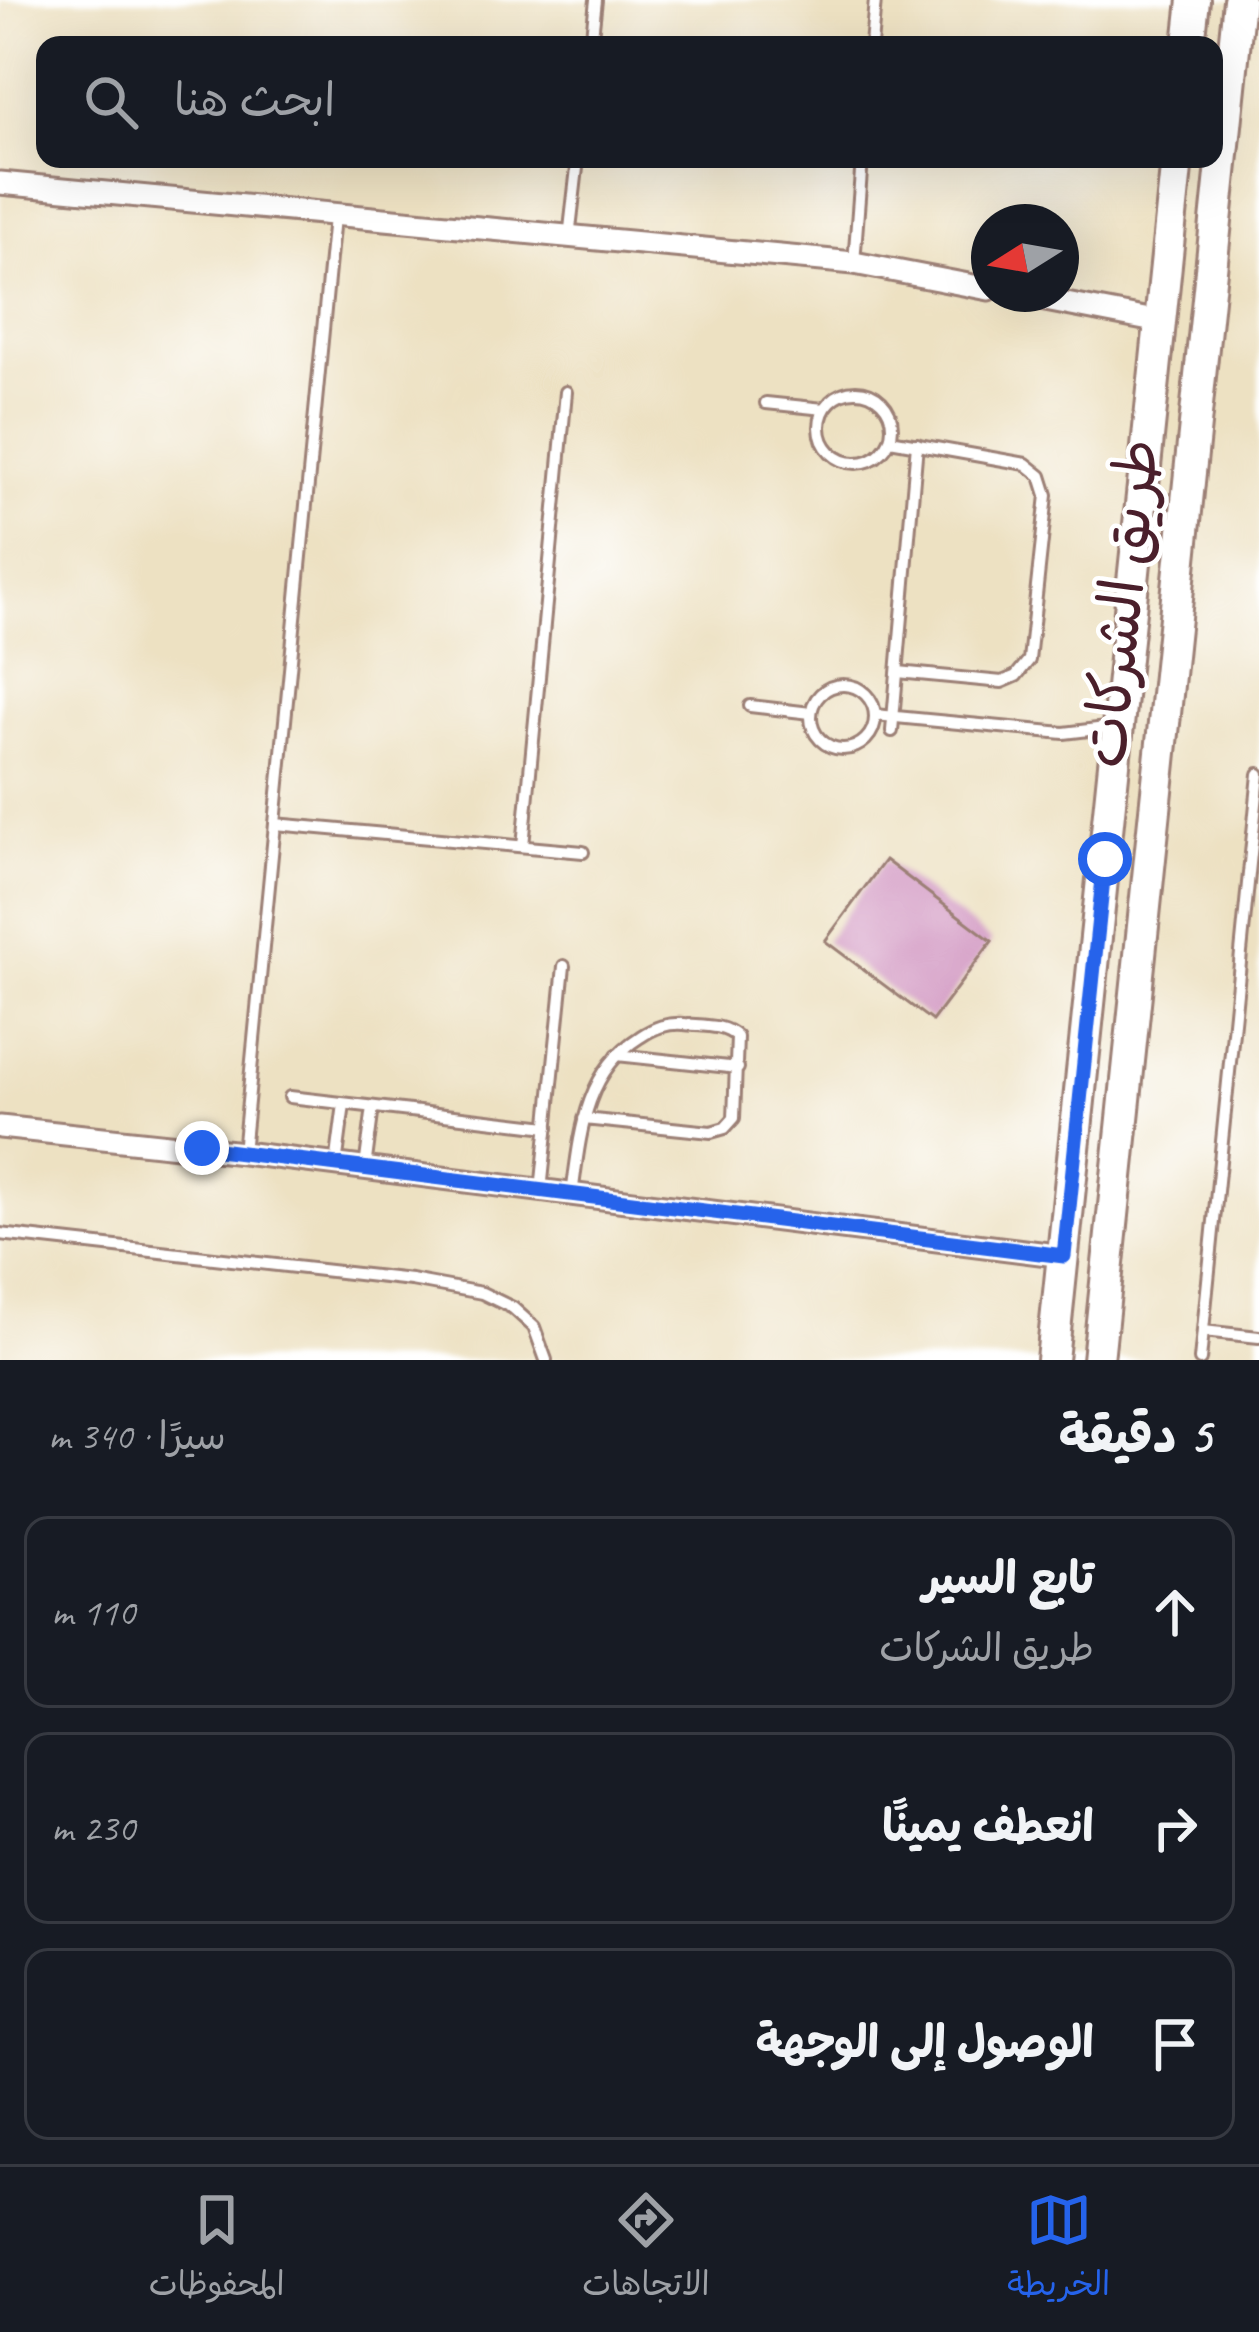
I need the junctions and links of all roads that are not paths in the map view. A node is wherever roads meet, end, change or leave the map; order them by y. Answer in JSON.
{"nodes":[{"id":1,"x":596,"y":0,"type":"edge"},
{"id":2,"x":875,"y":0,"type":"edge"},
{"id":3,"x":1194,"y":0,"type":"edge"},
{"id":4,"x":1239,"y":0,"type":"edge"},
{"id":5,"x":592,"y":36,"type":"edge"},
{"id":6,"x":872,"y":36,"type":"edge"},
{"id":7,"x":1190,"y":36,"type":"edge"},
{"id":8,"x":1223,"y":149,"type":"edge"},
{"id":9,"x":577,"y":168,"type":"edge"},
{"id":10,"x":861,"y":168,"type":"edge"},
{"id":11,"x":1176,"y":168,"type":"edge"},
{"id":12,"x":1221,"y":168,"type":"edge"},
{"id":13,"x":0,"y":183,"type":"edge"},
{"id":14,"x":334,"y":217,"type":"junction"},
{"id":15,"x":569,"y":238,"type":"junction"},
{"id":16,"x":854,"y":263,"type":"junction"},
{"id":17,"x":971,"y":286,"type":"edge"},
{"id":18,"x":1079,"y":306,"type":"edge"},
{"id":19,"x":1160,"y":322,"type":"junction"},
{"id":20,"x":566,"y":392,"type":"dead end"},
{"id":21,"x":766,"y":403,"type":"dead end"},
{"id":22,"x":824,"y":410,"type":"junction"},
{"id":23,"x":890,"y":440,"type":"junction"},
{"id":24,"x":917,"y":444,"type":"junction"},
{"id":25,"x":898,"y":672,"type":"junction"},
{"id":26,"x":750,"y":706,"type":"dead end"},
{"id":27,"x":811,"y":713,"type":"junction"},
{"id":28,"x":875,"y":716,"type":"junction"},
{"id":29,"x":894,"y":717,"type":"junction"},
{"id":30,"x":1117,"y":726,"type":"junction"},
{"id":31,"x":1161,"y":728,"type":"junction"},
{"id":32,"x":892,"y":731,"type":"dead end"},
{"id":33,"x":1114,"y":771,"type":"junction"},
{"id":34,"x":1259,"y":775,"type":"edge"},
{"id":35,"x":1156,"y":778,"type":"junction"},
{"id":36,"x":274,"y":824,"type":"junction"},
{"id":37,"x":523,"y":846,"type":"junction"},
{"id":38,"x":583,"y":852,"type":"dead end"},
{"id":39,"x":564,"y":966,"type":"dead end"},
{"id":40,"x":617,"y":1055,"type":"junction"},
{"id":41,"x":738,"y":1068,"type":"junction"},
{"id":42,"x":290,"y":1097,"type":"dead end"},
{"id":43,"x":344,"y":1104,"type":"junction"},
{"id":44,"x":373,"y":1107,"type":"junction"},
{"id":45,"x":584,"y":1119,"type":"junction"},
{"id":46,"x":0,"y":1127,"type":"edge"},
{"id":47,"x":548,"y":1127,"type":"junction"},
{"id":48,"x":243,"y":1153,"type":"junction"},
{"id":49,"x":337,"y":1165,"type":"junction"},
{"id":50,"x":365,"y":1168,"type":"junction"},
{"id":51,"x":542,"y":1191,"type":"junction"},
{"id":52,"x":572,"y":1195,"type":"junction"},
{"id":53,"x":0,"y":1234,"type":"edge"},
{"id":54,"x":1064,"y":1256,"type":"junction"},
{"id":55,"x":1109,"y":1262,"type":"junction"},
{"id":56,"x":1203,"y":1331,"type":"junction"},
{"id":57,"x":1259,"y":1337,"type":"edge"},
{"id":58,"x":546,"y":1360,"type":"edge"},
{"id":59,"x":1052,"y":1360,"type":"edge"},
{"id":60,"x":1098,"y":1360,"type":"edge"},
{"id":61,"x":1200,"y":1360,"type":"edge"}],
"edges":[{"from":1,"to":5,"type":"lane"},
{"from":2,"to":6,"type":"lane"},
{"from":3,"to":7,"type":"street"},
{"from":4,"to":8,"type":"street","name":"طريق الشركات"},
{"from":9,"to":15,"type":"lane"},
{"from":10,"to":16,"type":"lane"},
{"from":11,"to":19,"type":"street","name":"طريق الشركات"},
{"from":12,"to":31,"type":"street","name":"طريق الشركات"},
{"from":13,"to":14,"type":"street"},
{"from":14,"to":15,"type":"street"},
{"from":14,"to":36,"type":"lane"},
{"from":15,"to":16,"type":"street"},
{"from":16,"to":17,"type":"street"},
{"from":18,"to":19,"type":"street"},
{"from":19,"to":30,"type":"street","name":"طريق الشركات"},
{"from":20,"to":37,"type":"lane"},
{"from":21,"to":22,"type":"lane"},
{"from":22,"to":23,"type":"lane"},
{"from":22,"to":23,"type":"lane"},
{"from":23,"to":24,"type":"lane"},
{"from":24,"to":25,"type":"lane"},
{"from":24,"to":25,"type":"lane"},
{"from":25,"to":29,"type":"lane"},
{"from":26,"to":27,"type":"lane"},
{"from":27,"to":28,"type":"lane"},
{"from":27,"to":28,"type":"lane"},
{"from":28,"to":29,"type":"lane"},
{"from":29,"to":30,"type":"lane"},
{"from":29,"to":32,"type":"lane"},
{"from":30,"to":31,"type":"street"},
{"from":30,"to":33,"type":"street","name":"طريق الشركات"},
{"from":31,"to":35,"type":"street","name":"طريق الشركات"},
{"from":33,"to":35,"type":"street"},
{"from":33,"to":54,"type":"street","name":"طريق الشركات"},
{"from":34,"to":56,"type":"lane"},
{"from":35,"to":55,"type":"street","name":"طريق الشركات"},
{"from":36,"to":37,"type":"lane"},
{"from":36,"to":48,"type":"lane"},
{"from":37,"to":38,"type":"lane"},
{"from":39,"to":47,"type":"lane"},
{"from":40,"to":41,"type":"lane"},
{"from":40,"to":41,"type":"lane"},
{"from":40,"to":45,"type":"lane"},
{"from":41,"to":45,"type":"lane"},
{"from":42,"to":43,"type":"lane"},
{"from":43,"to":44,"type":"lane"},
{"from":43,"to":49,"type":"lane"},
{"from":44,"to":47,"type":"lane"},
{"from":44,"to":50,"type":"lane"},
{"from":45,"to":52,"type":"lane"},
{"from":46,"to":48,"type":"street"},
{"from":47,"to":51,"type":"lane"},
{"from":48,"to":49,"type":"street"},
{"from":49,"to":50,"type":"street"},
{"from":50,"to":51,"type":"street"},
{"from":51,"to":52,"type":"street"},
{"from":52,"to":54,"type":"street"},
{"from":53,"to":58,"type":"lane"},
{"from":54,"to":55,"type":"street"},
{"from":54,"to":59,"type":"street","name":"طريق الشركات"},
{"from":55,"to":60,"type":"street","name":"طريق الشركات"},
{"from":56,"to":57,"type":"lane"},
{"from":56,"to":61,"type":"lane"}]}
